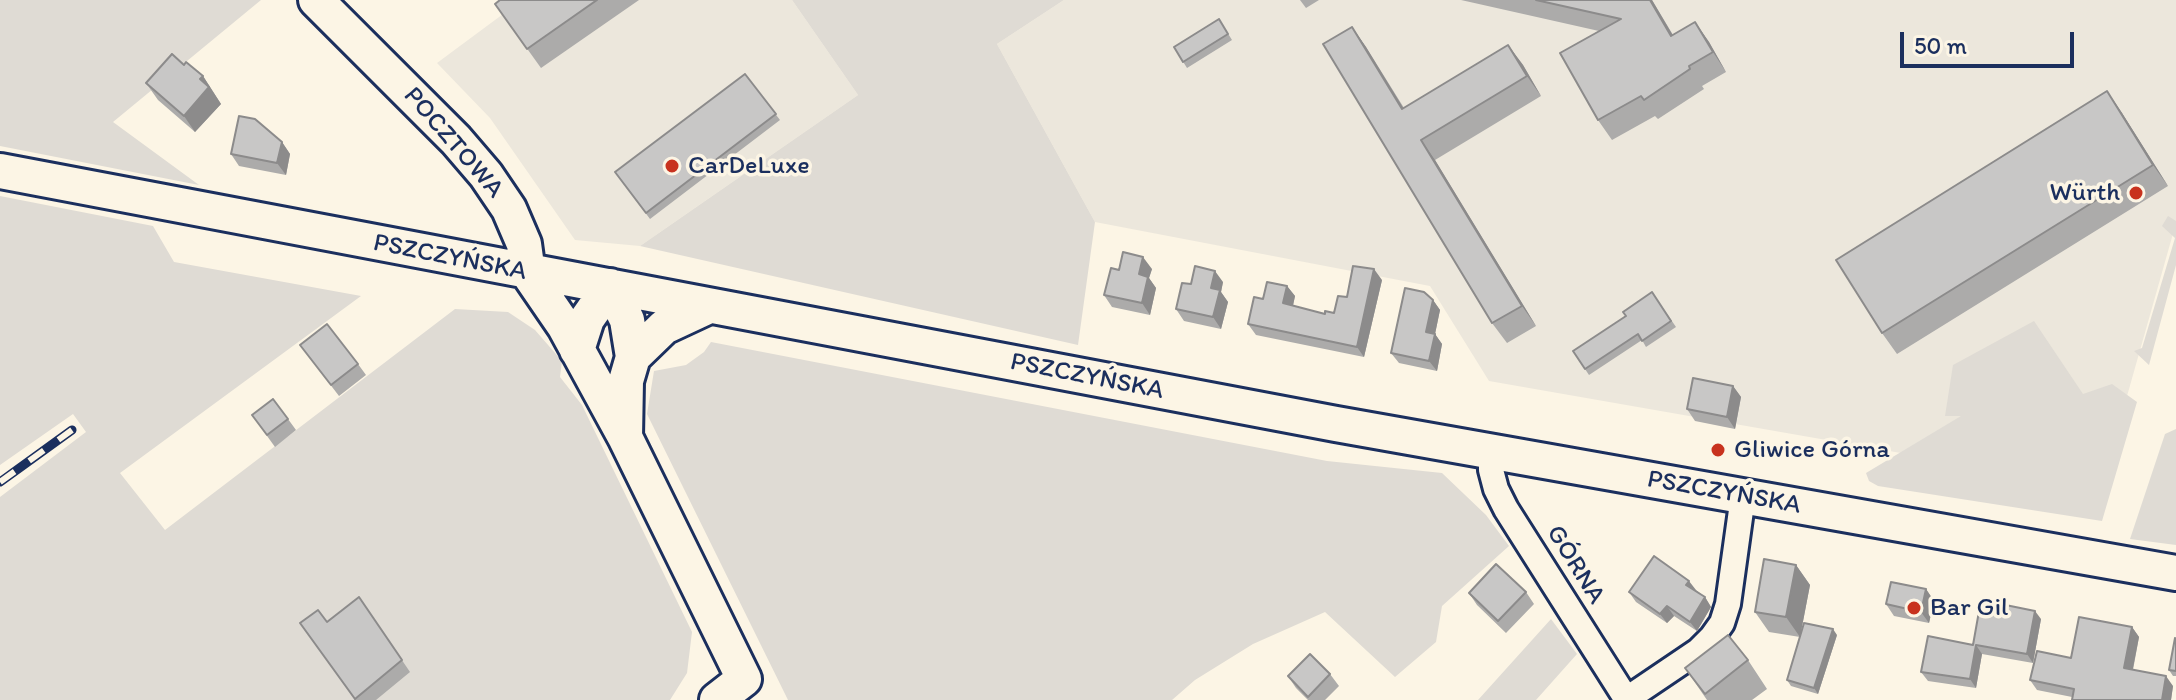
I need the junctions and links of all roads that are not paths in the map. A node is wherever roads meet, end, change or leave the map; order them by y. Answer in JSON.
{"nodes":[{"id":1,"x":316,"y":0,"type":"edge"},
{"id":2,"x":0,"y":171,"type":"edge"},
{"id":3,"x":528,"y":273,"type":"junction"},
{"id":4,"x":610,"y":286,"type":"junction"},
{"id":5,"x":709,"y":306,"type":"junction"},
{"id":6,"x":577,"y":350,"type":"junction"},
{"id":7,"x":633,"y":357,"type":"junction"},
{"id":8,"x":625,"y":437,"type":"junction"},
{"id":9,"x":1491,"y":453,"type":"junction"},
{"id":10,"x":1743,"y":496,"type":"junction"},
{"id":11,"x":2176,"y":573,"type":"edge"},
{"id":12,"x":749,"y":690,"type":"edge"},
{"id":13,"x":1627,"y":699,"type":"edge"},
{"id":14,"x":717,"y":700,"type":"edge"}],
"edges":[{"from":1,"to":3,"type":"main road","name":"POCZTOWA"},
{"from":2,"to":3,"type":"main road","name":"PSZCZYŃSKA"},
{"from":3,"to":4,"type":"main road","name":"PSZCZYŃSKA"},
{"from":3,"to":6,"type":"main road","name":"POCZTOWA"},
{"from":4,"to":5,"type":"main road","name":"PSZCZYŃSKA"},
{"from":4,"to":6,"type":"main road"},
{"from":4,"to":7,"type":"main road","name":"POCZTOWA"},
{"from":5,"to":7,"type":"main road"},
{"from":5,"to":9,"type":"main road","name":"PSZCZYŃSKA"},
{"from":6,"to":8,"type":"main road","name":"POCZTOWA"},
{"from":7,"to":8,"type":"main road","name":"POCZTOWA"},
{"from":8,"to":12,"type":"main road","name":"POCZTOWA"},
{"from":9,"to":10,"type":"main road","name":"PSZCZYŃSKA"},
{"from":9,"to":13,"type":"street","name":"GÓRNA"},
{"from":10,"to":11,"type":"main road","name":"PSZCZYŃSKA"},
{"from":10,"to":13,"type":"street"},
{"from":12,"to":14,"type":"main road"}]}
